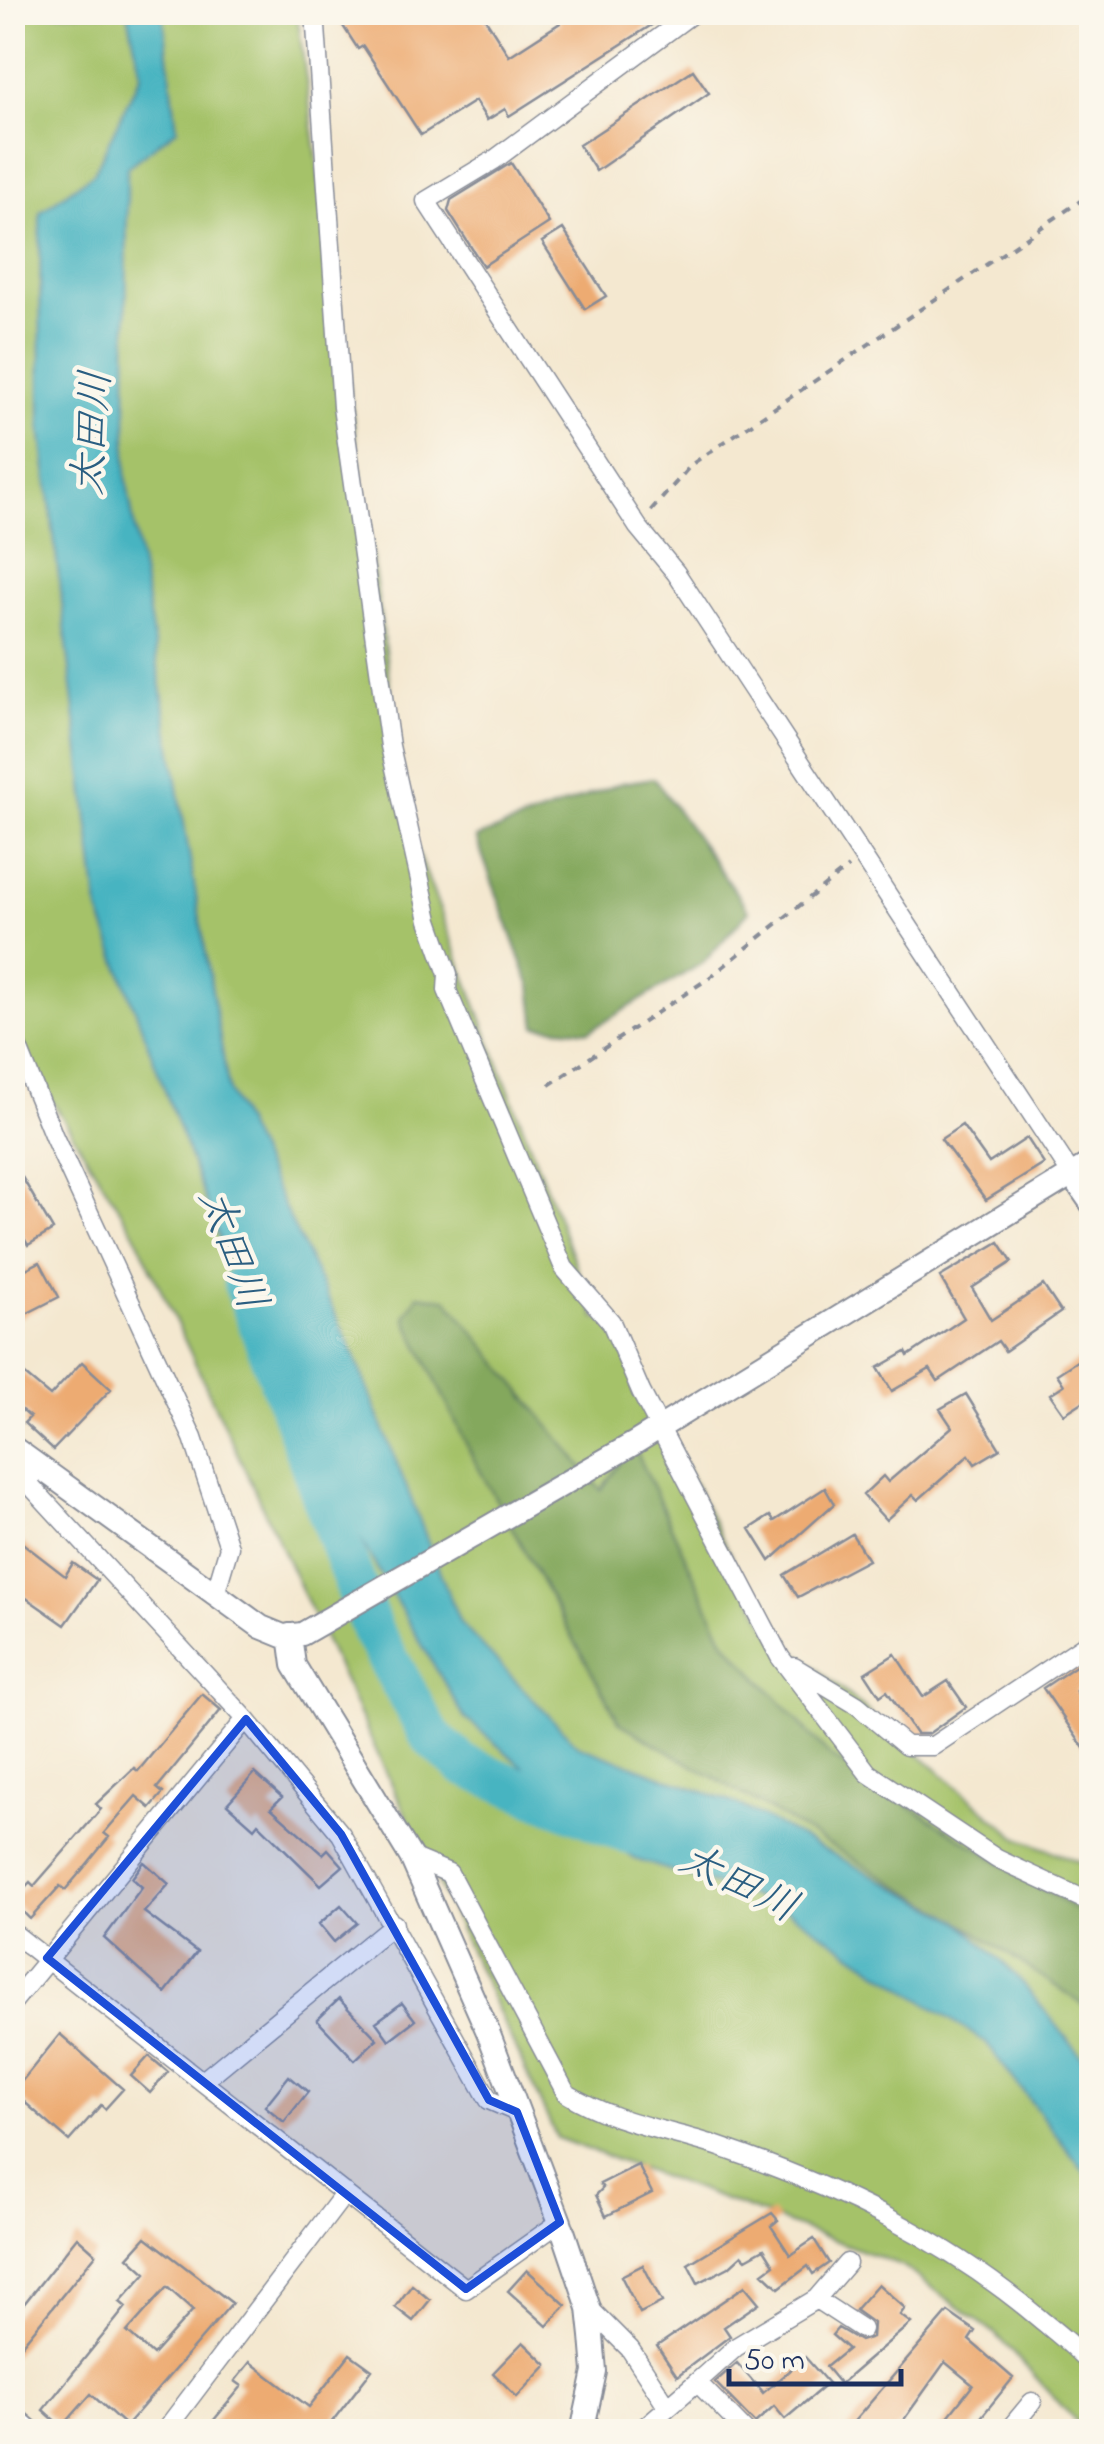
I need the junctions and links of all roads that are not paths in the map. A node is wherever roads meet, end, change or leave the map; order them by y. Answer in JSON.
{"nodes":[{"id":1,"x":315,"y":12,"type":"edge"},
{"id":2,"x":694,"y":12,"type":"edge"},
{"id":3,"x":12,"y":1033,"type":"edge"},
{"id":4,"x":1082,"y":1169,"type":"edge"},
{"id":5,"x":1092,"y":1204,"type":"edge"},
{"id":6,"x":660,"y":1425,"type":"junction"},
{"id":7,"x":22,"y":1455,"type":"edge"},
{"id":8,"x":215,"y":1594,"type":"junction"},
{"id":9,"x":296,"y":1635,"type":"junction"},
{"id":10,"x":1092,"y":1640,"type":"edge"},
{"id":11,"x":789,"y":1664,"type":"junction"},
{"id":12,"x":246,"y":1719,"type":"junction"},
{"id":13,"x":411,"y":1857,"type":"junction"},
{"id":14,"x":1092,"y":1903,"type":"edge"},
{"id":15,"x":394,"y":1924,"type":"junction"},
{"id":16,"x":12,"y":1932,"type":"edge"},
{"id":17,"x":47,"y":1958,"type":"junction"},
{"id":18,"x":12,"y":2003,"type":"edge"},
{"id":19,"x":202,"y":2081,"type":"junction"},
{"id":20,"x":517,"y":2112,"type":"junction"},
{"id":21,"x":345,"y":2193,"type":"junction"},
{"id":22,"x":560,"y":2222,"type":"junction"},
{"id":23,"x":847,"y":2263,"type":"dead end"},
{"id":24,"x":816,"y":2300,"type":"junction"},
{"id":25,"x":589,"y":2308,"type":"junction"},
{"id":26,"x":862,"y":2329,"type":"dead end"},
{"id":27,"x":1092,"y":2366,"type":"edge"},
{"id":28,"x":697,"y":2382,"type":"junction"},
{"id":29,"x":1032,"y":2402,"type":"dead end"},
{"id":30,"x":668,"y":2406,"type":"junction"},
{"id":31,"x":12,"y":2418,"type":"edge"},
{"id":32,"x":30,"y":2432,"type":"edge"},
{"id":33,"x":164,"y":2432,"type":"edge"},
{"id":34,"x":582,"y":2432,"type":"edge"},
{"id":35,"x":638,"y":2432,"type":"edge"},
{"id":36,"x":746,"y":2432,"type":"edge"},
{"id":37,"x":1007,"y":2432,"type":"edge"}],
"edges":[{"from":1,"to":6,"type":"street"},
{"from":2,"to":4,"type":"street"},
{"from":3,"to":8,"type":"street"},
{"from":4,"to":5,"type":"street"},
{"from":4,"to":6,"type":"street"},
{"from":6,"to":9,"type":"street"},
{"from":6,"to":11,"type":"street"},
{"from":7,"to":8,"type":"street"},
{"from":7,"to":12,"type":"street"},
{"from":8,"to":9,"type":"street"},
{"from":9,"to":13,"type":"street"},
{"from":10,"to":11,"type":"street"},
{"from":11,"to":14,"type":"street"},
{"from":12,"to":15,"type":"street"},
{"from":12,"to":17,"type":"street"},
{"from":13,"to":20,"type":"street"},
{"from":13,"to":27,"type":"street"},
{"from":15,"to":19,"type":"street"},
{"from":15,"to":20,"type":"street"},
{"from":16,"to":17,"type":"street"},
{"from":17,"to":18,"type":"street"},
{"from":17,"to":19,"type":"street"},
{"from":19,"to":21,"type":"street"},
{"from":20,"to":22,"type":"street"},
{"from":21,"to":22,"type":"street"},
{"from":21,"to":33,"type":"street"},
{"from":22,"to":25,"type":"street"},
{"from":23,"to":24,"type":"street"},
{"from":24,"to":26,"type":"street"},
{"from":24,"to":28,"type":"street"},
{"from":25,"to":30,"type":"street"},
{"from":25,"to":34,"type":"street"},
{"from":28,"to":30,"type":"street"},
{"from":28,"to":36,"type":"street"},
{"from":29,"to":37,"type":"street"},
{"from":30,"to":35,"type":"street"},
{"from":31,"to":32,"type":"street"}]}
